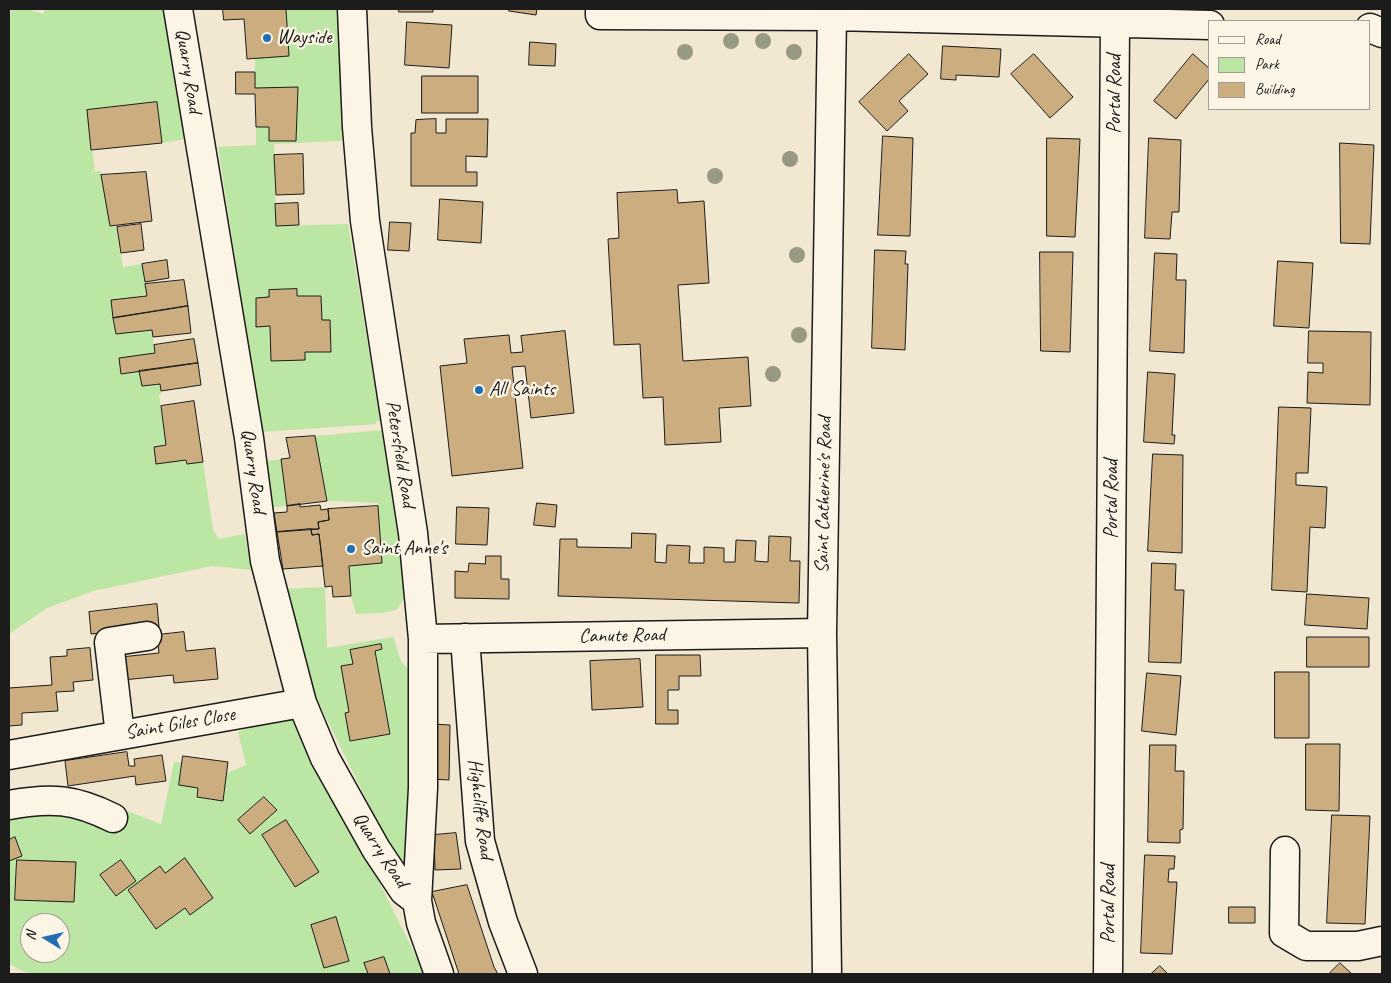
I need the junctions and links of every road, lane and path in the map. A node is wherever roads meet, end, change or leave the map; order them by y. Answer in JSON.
{"nodes":[{"id":1,"x":178,"y":9,"type":"edge"},
{"id":2,"x":352,"y":9,"type":"edge"},
{"id":3,"x":600,"y":12,"type":"edge"},
{"id":4,"x":832,"y":16,"type":"junction"},
{"id":5,"x":1115,"y":24,"type":"junction"},
{"id":6,"x":1208,"y":25,"type":"edge"},
{"id":7,"x":822,"y":633,"type":"junction"},
{"id":8,"x":147,"y":636,"type":"dead end"},
{"id":9,"x":465,"y":638,"type":"junction"},
{"id":10,"x":423,"y":639,"type":"junction"},
{"id":11,"x":302,"y":703,"type":"junction"},
{"id":12,"x":120,"y":735,"type":"junction"},
{"id":13,"x":9,"y":755,"type":"edge"},
{"id":14,"x":9,"y":805,"type":"edge"},
{"id":15,"x":113,"y":818,"type":"dead end"},
{"id":16,"x":1285,"y":851,"type":"dead end"},
{"id":17,"x":417,"y":901,"type":"junction"},
{"id":18,"x":1382,"y":941,"type":"edge"},
{"id":19,"x":439,"y":974,"type":"edge"},
{"id":20,"x":523,"y":974,"type":"edge"},
{"id":21,"x":826,"y":974,"type":"edge"},
{"id":22,"x":1108,"y":974,"type":"edge"}],
"edges":[{"from":1,"to":11,"type":"street","name":"Quarry Road"},
{"from":2,"to":10,"type":"street","name":"Petersfield Road"},
{"from":3,"to":4,"type":"street"},
{"from":4,"to":5,"type":"street"},
{"from":4,"to":7,"type":"street","name":"Saint Catherine's Road"},
{"from":5,"to":6,"type":"street"},
{"from":5,"to":22,"type":"street","name":"Portal Road"},
{"from":7,"to":9,"type":"street","name":"Canute Road"},
{"from":7,"to":21,"type":"street","name":"Saint Catherine's Road"},
{"from":8,"to":12,"type":"street"},
{"from":9,"to":10,"type":"street","name":"Canute Road"},
{"from":9,"to":20,"type":"street","name":"Highcliffe Road"},
{"from":10,"to":17,"type":"street","name":"Petersfield Road"},
{"from":11,"to":12,"type":"street","name":"Saint Giles Close"},
{"from":11,"to":17,"type":"street","name":"Quarry Road"},
{"from":12,"to":13,"type":"street","name":"Saint Giles Close"},
{"from":14,"to":15,"type":"street"},
{"from":16,"to":18,"type":"street"},
{"from":17,"to":19,"type":"street","name":"Petersfield Road"}]}
